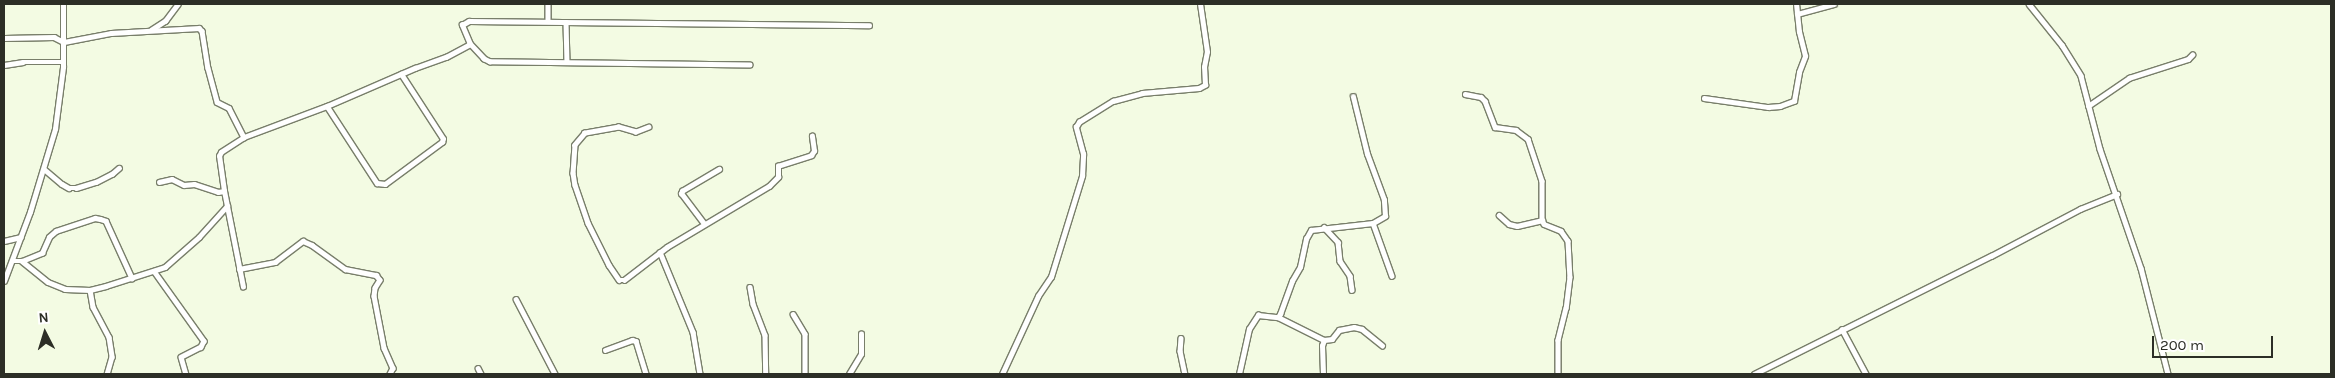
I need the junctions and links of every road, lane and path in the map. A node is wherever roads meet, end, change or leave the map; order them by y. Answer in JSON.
{"nodes":[{"id":1,"x":64,"y":4,"type":"edge"},
{"id":2,"x":178,"y":4,"type":"edge"},
{"id":3,"x":548,"y":4,"type":"edge"},
{"id":4,"x":1200,"y":4,"type":"edge"},
{"id":5,"x":1796,"y":4,"type":"edge"},
{"id":6,"x":1834,"y":4,"type":"edge"},
{"id":7,"x":2029,"y":4,"type":"edge"},
{"id":8,"x":1797,"y":14,"type":"junction"},
{"id":9,"x":548,"y":21,"type":"junction"},
{"id":10,"x":566,"y":22,"type":"junction"},
{"id":11,"x":869,"y":25,"type":"dead end"},
{"id":12,"x":149,"y":30,"type":"junction"},
{"id":13,"x":4,"y":38,"type":"edge"},
{"id":14,"x":64,"y":42,"type":"junction"},
{"id":15,"x":470,"y":44,"type":"junction"},
{"id":16,"x":2192,"y":55,"type":"dead end"},
{"id":17,"x":63,"y":62,"type":"junction"},
{"id":18,"x":567,"y":62,"type":"junction"},
{"id":19,"x":4,"y":65,"type":"edge"},
{"id":20,"x":750,"y":65,"type":"dead end"},
{"id":21,"x":400,"y":74,"type":"junction"},
{"id":22,"x":1466,"y":94,"type":"dead end"},
{"id":23,"x":1353,"y":97,"type":"dead end"},
{"id":24,"x":1704,"y":98,"type":"dead end"},
{"id":25,"x":327,"y":106,"type":"junction"},
{"id":26,"x":2088,"y":106,"type":"junction"},
{"id":27,"x":649,"y":127,"type":"dead end"},
{"id":28,"x":812,"y":136,"type":"dead end"},
{"id":29,"x":244,"y":137,"type":"junction"},
{"id":30,"x":44,"y":168,"type":"junction"},
{"id":31,"x":119,"y":168,"type":"dead end"},
{"id":32,"x":720,"y":169,"type":"dead end"},
{"id":33,"x":159,"y":182,"type":"dead end"},
{"id":34,"x":224,"y":191,"type":"junction"},
{"id":35,"x":2116,"y":194,"type":"junction"},
{"id":36,"x":227,"y":206,"type":"junction"},
{"id":37,"x":1499,"y":215,"type":"dead end"},
{"id":38,"x":1542,"y":220,"type":"junction"},
{"id":39,"x":1373,"y":223,"type":"junction"},
{"id":40,"x":704,"y":224,"type":"junction"},
{"id":41,"x":1324,"y":227,"type":"junction"},
{"id":42,"x":21,"y":237,"type":"junction"},
{"id":43,"x":4,"y":241,"type":"edge"},
{"id":44,"x":660,"y":252,"type":"junction"},
{"id":45,"x":13,"y":261,"type":"junction"},
{"id":46,"x":22,"y":262,"type":"junction"},
{"id":47,"x":239,"y":269,"type":"junction"},
{"id":48,"x":154,"y":271,"type":"junction"},
{"id":49,"x":1392,"y":276,"type":"dead end"},
{"id":50,"x":132,"y":278,"type":"junction"},
{"id":51,"x":4,"y":281,"type":"edge"},
{"id":52,"x":243,"y":287,"type":"dead end"},
{"id":53,"x":750,"y":287,"type":"dead end"},
{"id":54,"x":90,"y":290,"type":"junction"},
{"id":55,"x":1352,"y":290,"type":"dead end"},
{"id":56,"x":516,"y":299,"type":"dead end"},
{"id":57,"x":793,"y":314,"type":"dead end"},
{"id":58,"x":1278,"y":317,"type":"junction"},
{"id":59,"x":1842,"y":329,"type":"junction"},
{"id":60,"x":861,"y":334,"type":"dead end"},
{"id":61,"x":1181,"y":338,"type":"dead end"},
{"id":62,"x":1324,"y":340,"type":"junction"},
{"id":63,"x":1382,"y":345,"type":"dead end"},
{"id":64,"x":606,"y":350,"type":"dead end"},
{"id":65,"x":478,"y":368,"type":"dead end"},
{"id":66,"x":107,"y":374,"type":"edge"},
{"id":67,"x":186,"y":374,"type":"edge"},
{"id":68,"x":390,"y":374,"type":"edge"},
{"id":69,"x":481,"y":374,"type":"edge"},
{"id":70,"x":555,"y":374,"type":"edge"},
{"id":71,"x":646,"y":374,"type":"edge"},
{"id":72,"x":700,"y":374,"type":"edge"},
{"id":73,"x":766,"y":374,"type":"edge"},
{"id":74,"x":805,"y":374,"type":"edge"},
{"id":75,"x":849,"y":374,"type":"edge"},
{"id":76,"x":1002,"y":374,"type":"edge"},
{"id":77,"x":1185,"y":374,"type":"edge"},
{"id":78,"x":1239,"y":374,"type":"edge"},
{"id":79,"x":1323,"y":374,"type":"edge"},
{"id":80,"x":1558,"y":374,"type":"edge"},
{"id":81,"x":1754,"y":374,"type":"edge"},
{"id":82,"x":1866,"y":374,"type":"edge"},
{"id":83,"x":2168,"y":374,"type":"edge"}],
"edges":[{"from":1,"to":14,"type":"street"},
{"from":2,"to":12,"type":"street"},
{"from":3,"to":9,"type":"street"},
{"from":4,"to":76,"type":"street"},
{"from":5,"to":8,"type":"street"},
{"from":6,"to":8,"type":"street"},
{"from":7,"to":26,"type":"street"},
{"from":8,"to":24,"type":"street"},
{"from":9,"to":10,"type":"street"},
{"from":9,"to":15,"type":"street"},
{"from":10,"to":11,"type":"street"},
{"from":10,"to":18,"type":"street"},
{"from":12,"to":14,"type":"street"},
{"from":12,"to":29,"type":"street"},
{"from":13,"to":14,"type":"street"},
{"from":14,"to":17,"type":"street"},
{"from":15,"to":18,"type":"street"},
{"from":15,"to":21,"type":"street"},
{"from":16,"to":26,"type":"street"},
{"from":17,"to":19,"type":"street"},
{"from":17,"to":30,"type":"street"},
{"from":18,"to":20,"type":"street"},
{"from":21,"to":25,"type":"street"},
{"from":21,"to":25,"type":"street"},
{"from":22,"to":38,"type":"street"},
{"from":23,"to":39,"type":"street"},
{"from":25,"to":29,"type":"street"},
{"from":26,"to":35,"type":"street"},
{"from":27,"to":44,"type":"street"},
{"from":28,"to":40,"type":"street"},
{"from":29,"to":34,"type":"street"},
{"from":30,"to":31,"type":"street"},
{"from":30,"to":42,"type":"street"},
{"from":32,"to":40,"type":"street"},
{"from":33,"to":34,"type":"street"},
{"from":34,"to":36,"type":"street"},
{"from":35,"to":59,"type":"street"},
{"from":35,"to":83,"type":"street"},
{"from":36,"to":47,"type":"street"},
{"from":36,"to":48,"type":"street"},
{"from":37,"to":38,"type":"street"},
{"from":38,"to":80,"type":"street"},
{"from":39,"to":41,"type":"street"},
{"from":39,"to":49,"type":"street"},
{"from":40,"to":44,"type":"street"},
{"from":41,"to":55,"type":"street"},
{"from":41,"to":58,"type":"street"},
{"from":42,"to":43,"type":"street"},
{"from":42,"to":45,"type":"street"},
{"from":44,"to":72,"type":"street"},
{"from":45,"to":46,"type":"street"},
{"from":45,"to":51,"type":"street"},
{"from":46,"to":50,"type":"street"},
{"from":46,"to":54,"type":"street"},
{"from":47,"to":52,"type":"street"},
{"from":47,"to":68,"type":"street"},
{"from":48,"to":50,"type":"street"},
{"from":48,"to":67,"type":"street"},
{"from":50,"to":54,"type":"street"},
{"from":53,"to":73,"type":"street"},
{"from":54,"to":66,"type":"street"},
{"from":56,"to":70,"type":"street"},
{"from":57,"to":74,"type":"street"},
{"from":58,"to":62,"type":"street"},
{"from":58,"to":78,"type":"street"},
{"from":59,"to":81,"type":"street"},
{"from":59,"to":82,"type":"street"},
{"from":60,"to":75,"type":"street"},
{"from":61,"to":77,"type":"street"},
{"from":62,"to":63,"type":"street"},
{"from":62,"to":79,"type":"street"},
{"from":64,"to":71,"type":"street"},
{"from":65,"to":69,"type":"street"}]}
